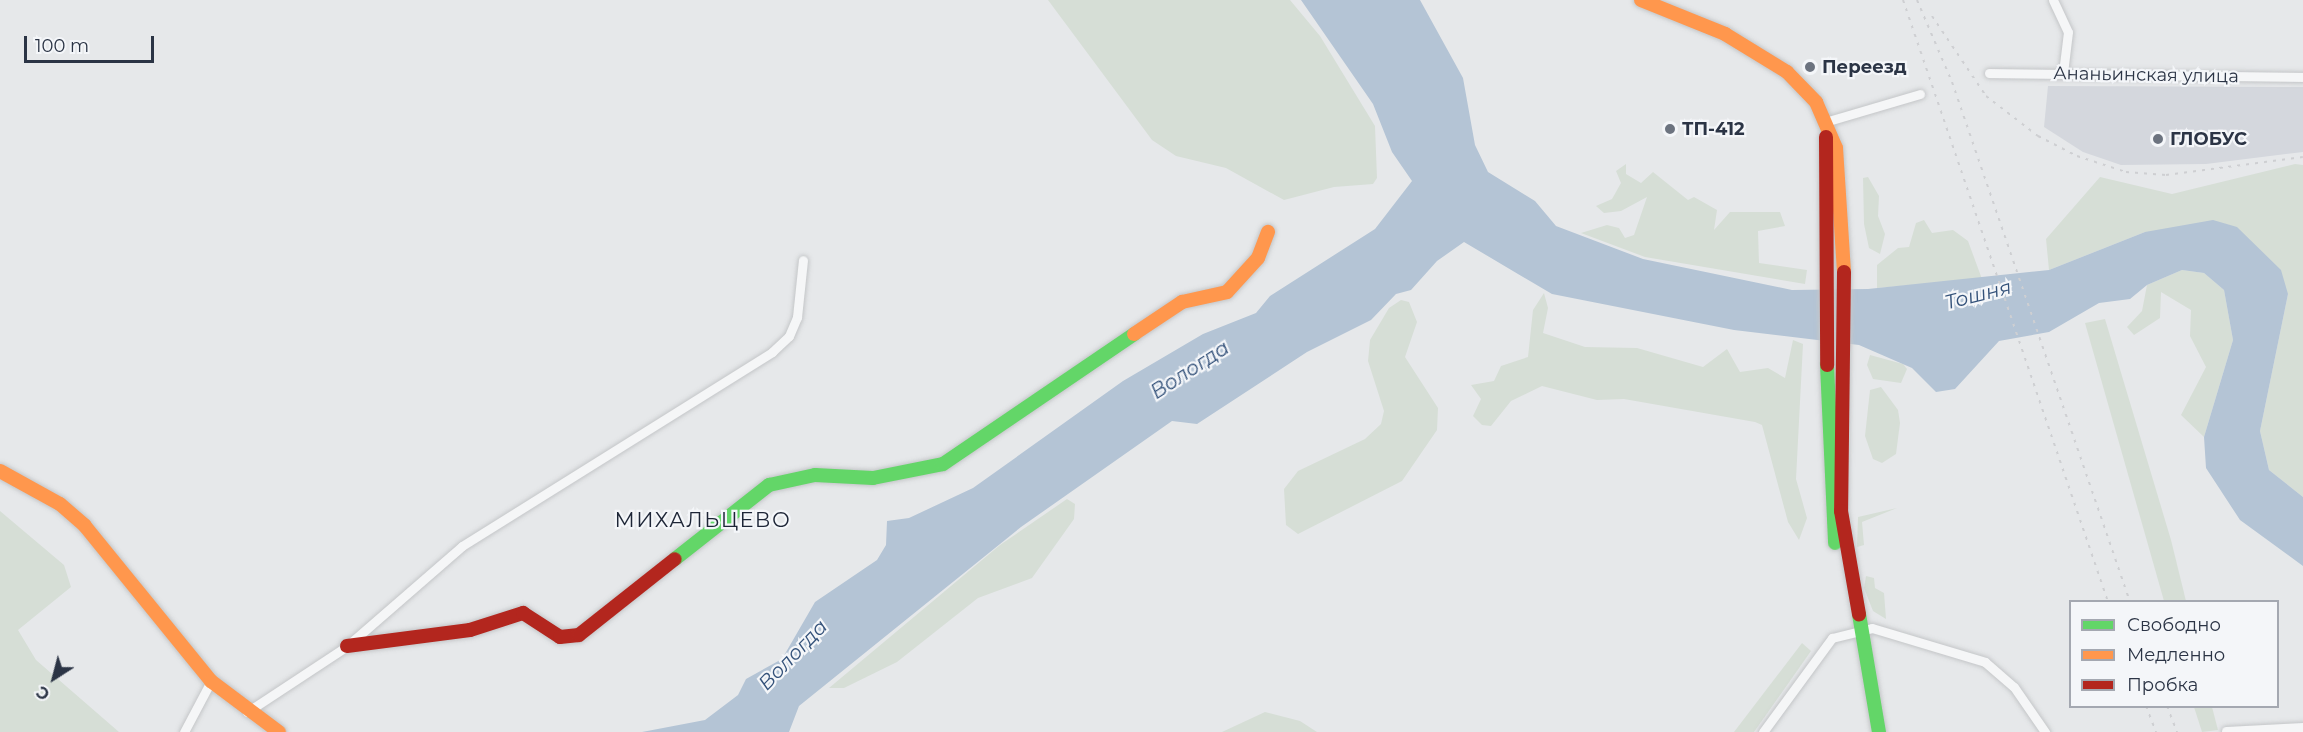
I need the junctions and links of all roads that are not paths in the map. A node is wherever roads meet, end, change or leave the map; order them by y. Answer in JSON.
{"nodes":[{"id":1,"x":1641,"y":0,"type":"edge"},
{"id":2,"x":2053,"y":0,"type":"edge"},
{"id":3,"x":1989,"y":73,"type":"dead end"},
{"id":4,"x":2063,"y":73,"type":"junction"},
{"id":5,"x":2303,"y":77,"type":"edge"},
{"id":6,"x":1920,"y":94,"type":"dead end"},
{"id":7,"x":1825,"y":122,"type":"junction"},
{"id":8,"x":1268,"y":232,"type":"dead end"},
{"id":9,"x":803,"y":260,"type":"dead end"},
{"id":10,"x":0,"y":471,"type":"edge"},
{"id":11,"x":1859,"y":629,"type":"junction"},
{"id":12,"x":346,"y":646,"type":"junction"},
{"id":13,"x":211,"y":681,"type":"junction"},
{"id":14,"x":247,"y":712,"type":"junction"},
{"id":15,"x":2303,"y":727,"type":"edge"},
{"id":16,"x":2226,"y":731,"type":"edge"},
{"id":17,"x":184,"y":732,"type":"edge"},
{"id":18,"x":279,"y":732,"type":"edge"},
{"id":19,"x":1762,"y":732,"type":"edge"},
{"id":20,"x":1879,"y":732,"type":"edge"},
{"id":21,"x":2045,"y":732,"type":"edge"}],
"edges":[{"from":1,"to":7,"type":"street"},
{"from":2,"to":4,"type":"street"},
{"from":3,"to":4,"type":"street","name":"Ананьинская улица"},
{"from":4,"to":5,"type":"street","name":"Ананьинская улица"},
{"from":6,"to":7,"type":"street"},
{"from":7,"to":11,"type":"street"},
{"from":7,"to":11,"type":"street"},
{"from":8,"to":12,"type":"street"},
{"from":9,"to":12,"type":"street"},
{"from":10,"to":13,"type":"street"},
{"from":11,"to":19,"type":"street"},
{"from":11,"to":20,"type":"street"},
{"from":11,"to":21,"type":"street"},
{"from":12,"to":14,"type":"street"},
{"from":13,"to":14,"type":"street"},
{"from":13,"to":17,"type":"street"},
{"from":14,"to":18,"type":"street"},
{"from":15,"to":16,"type":"street"}]}
